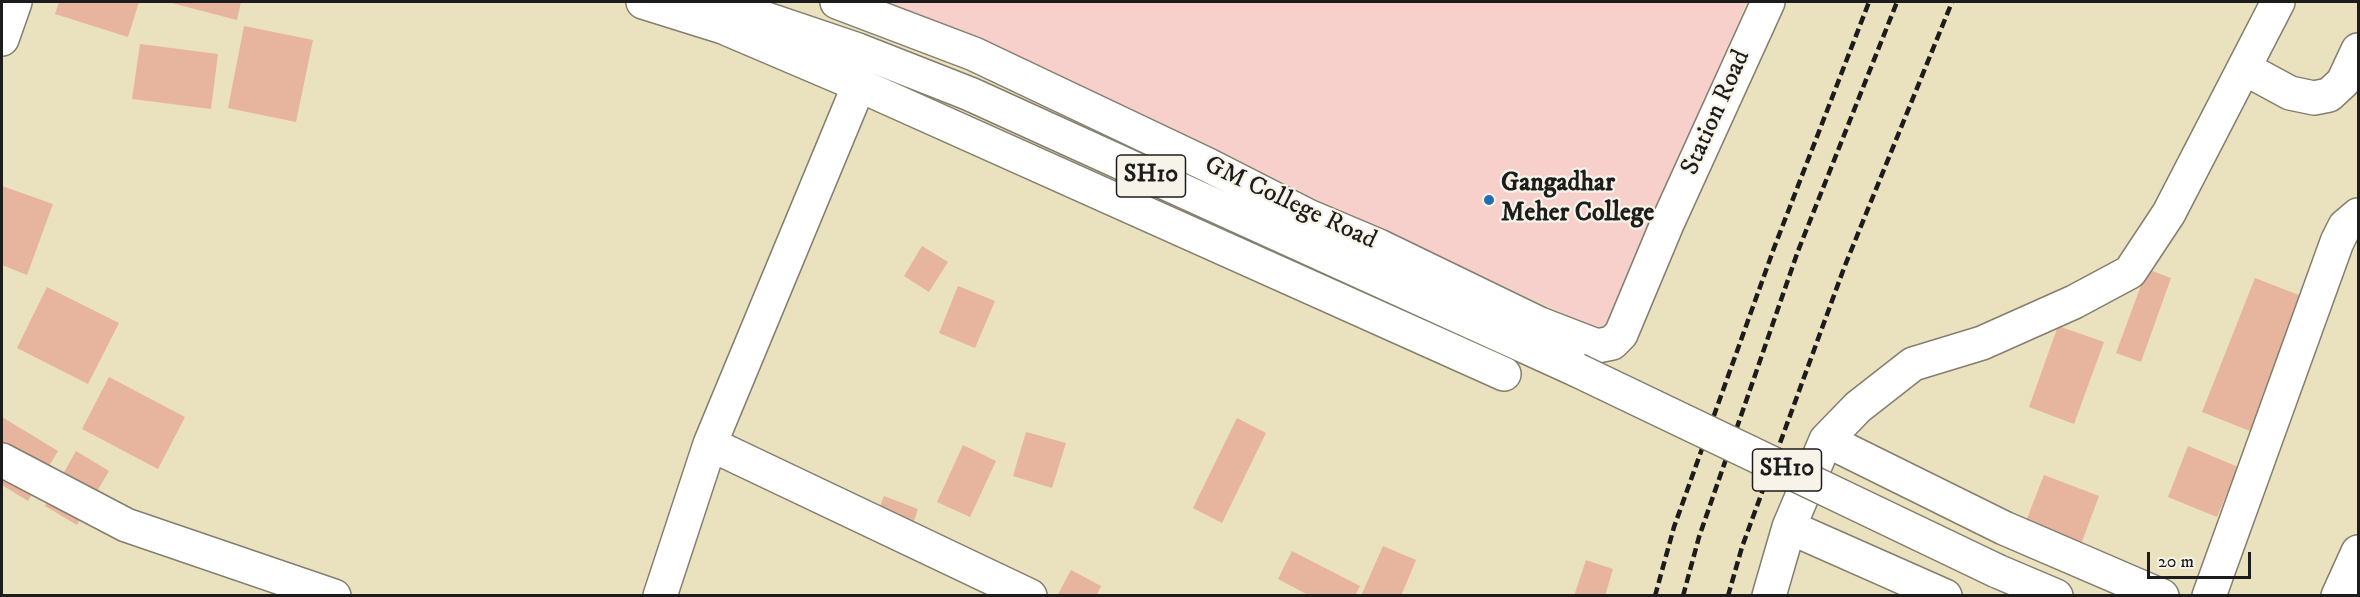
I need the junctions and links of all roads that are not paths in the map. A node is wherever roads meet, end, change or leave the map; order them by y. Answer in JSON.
{"nodes":[{"id":1,"x":15,"y":2,"type":"edge"},
{"id":2,"x":643,"y":2,"type":"edge"},
{"id":3,"x":716,"y":2,"type":"edge"},
{"id":4,"x":837,"y":2,"type":"edge"},
{"id":5,"x":1768,"y":2,"type":"edge"},
{"id":6,"x":2278,"y":2,"type":"edge"},
{"id":7,"x":2,"y":39,"type":"edge"},
{"id":8,"x":2358,"y":50,"type":"edge"},
{"id":9,"x":2244,"y":68,"type":"junction"},
{"id":10,"x":859,"y":85,"type":"junction"},
{"id":11,"x":2358,"y":215,"type":"edge"},
{"id":12,"x":1612,"y":343,"type":"joint"},
{"id":13,"x":1504,"y":374,"type":"dead end"},
{"id":14,"x":1826,"y":440,"type":"junction"},
{"id":15,"x":710,"y":444,"type":"junction"},
{"id":16,"x":2,"y":460,"type":"edge"},
{"id":17,"x":1789,"y":527,"type":"junction"},
{"id":18,"x":2358,"y":552,"type":"edge"},
{"id":19,"x":334,"y":596,"type":"edge"},
{"id":20,"x":660,"y":596,"type":"edge"},
{"id":21,"x":1030,"y":596,"type":"edge"},
{"id":22,"x":1769,"y":596,"type":"edge"},
{"id":23,"x":1945,"y":596,"type":"edge"},
{"id":24,"x":2056,"y":596,"type":"edge"},
{"id":25,"x":2162,"y":596,"type":"edge"},
{"id":26,"x":2209,"y":596,"type":"edge"},
{"id":27,"x":2338,"y":596,"type":"edge"}],
"edges":[{"from":1,"to":7,"type":"street"},
{"from":2,"to":10,"type":"street"},
{"from":3,"to":24,"type":"street","number":"SH10","bridge":true},
{"from":4,"to":12,"type":"street","name":"GM College Road"},
{"from":5,"to":12,"type":"street","name":"Station Road"},
{"from":6,"to":9,"type":"street"},
{"from":8,"to":9,"type":"street"},
{"from":9,"to":14,"type":"street"},
{"from":10,"to":13,"type":"street"},
{"from":10,"to":15,"type":"street"},
{"from":11,"to":26,"type":"street"},
{"from":14,"to":17,"type":"street"},
{"from":14,"to":25,"type":"street"},
{"from":15,"to":20,"type":"street"},
{"from":15,"to":21,"type":"street"},
{"from":16,"to":19,"type":"street"},
{"from":17,"to":22,"type":"street"},
{"from":17,"to":23,"type":"street"},
{"from":18,"to":27,"type":"street"}]}
